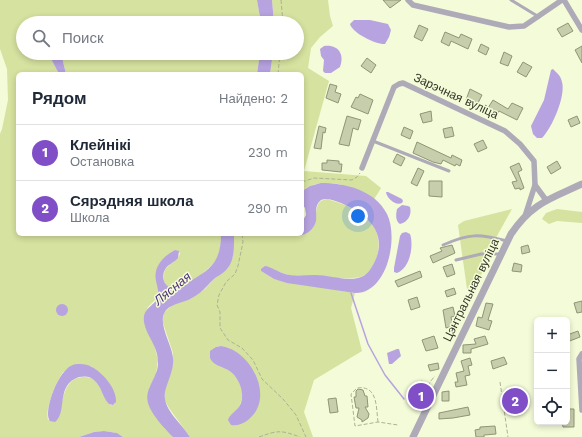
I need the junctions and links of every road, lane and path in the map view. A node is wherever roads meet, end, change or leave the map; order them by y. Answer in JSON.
{"nodes":[{"id":1,"x":281,"y":0,"type":"edge"},
{"id":2,"x":408,"y":0,"type":"edge"},
{"id":3,"x":511,"y":0,"type":"edge"},
{"id":4,"x":563,"y":0,"type":"edge"},
{"id":5,"x":282,"y":16,"type":"edge"},
{"id":6,"x":539,"y":17,"type":"junction"},
{"id":7,"x":582,"y":30,"type":"edge"},
{"id":8,"x":279,"y":60,"type":"edge"},
{"id":9,"x":278,"y":72,"type":"edge"},
{"id":10,"x":373,"y":141,"type":"junction"},
{"id":11,"x":362,"y":168,"type":"joint"},
{"id":12,"x":449,"y":171,"type":"dead end"},
{"id":13,"x":304,"y":181,"type":"edge"},
{"id":14,"x":582,"y":184,"type":"edge"},
{"id":15,"x":535,"y":185,"type":"junction"},
{"id":16,"x":546,"y":200,"type":"junction"},
{"id":17,"x":525,"y":216,"type":"junction"},
{"id":18,"x":242,"y":236,"type":"edge"},
{"id":19,"x":507,"y":240,"type":"junction"},
{"id":20,"x":443,"y":245,"type":"dead end"},
{"id":21,"x":501,"y":254,"type":"junction"},
{"id":22,"x":456,"y":260,"type":"dead end"},
{"id":23,"x":582,"y":354,"type":"edge"},
{"id":24,"x":500,"y":382,"type":"dead end"},
{"id":25,"x":582,"y":410,"type":"edge"},
{"id":26,"x":378,"y":422,"type":"junction"},
{"id":27,"x":398,"y":425,"type":"dead end"},
{"id":28,"x":259,"y":437,"type":"edge"},
{"id":29,"x":300,"y":437,"type":"edge"},
{"id":30,"x":306,"y":437,"type":"edge"},
{"id":31,"x":413,"y":437,"type":"edge"},
{"id":32,"x":508,"y":437,"type":"edge"}],
"edges":[{"from":1,"to":5,"type":"path"},
{"from":2,"to":6,"type":"street"},
{"from":3,"to":6,"type":"lane"},
{"from":4,"to":6,"type":"street"},
{"from":4,"to":7,"type":"street"},
{"from":8,"to":9,"type":"path"},
{"from":10,"to":11,"type":"street","name":"Зарэчная вуліца"},
{"from":10,"to":12,"type":"lane"},
{"from":10,"to":15,"type":"street","name":"Зарэчная вуліца"},
{"from":11,"to":13,"type":"path"},
{"from":14,"to":16,"type":"street","name":"Цэнтральная вуліца"},
{"from":15,"to":16,"type":"street"},
{"from":15,"to":17,"type":"street","name":"Зарэчная вуліца"},
{"from":16,"to":17,"type":"street","name":"Цэнтральная вуліца"},
{"from":17,"to":19,"type":"street","name":"Цэнтральная вуліца"},
{"from":18,"to":30,"type":"path"},
{"from":19,"to":20,"type":"lane"},
{"from":19,"to":21,"type":"street","name":"Цэнтральная вуліца"},
{"from":21,"to":22,"type":"lane"},
{"from":21,"to":31,"type":"street","name":"Цэнтральная вуліца"},
{"from":23,"to":25,"type":"street"},
{"from":24,"to":32,"type":"path"},
{"from":26,"to":26,"type":"path"},
{"from":26,"to":27,"type":"path"},
{"from":28,"to":29,"type":"path"}]}
